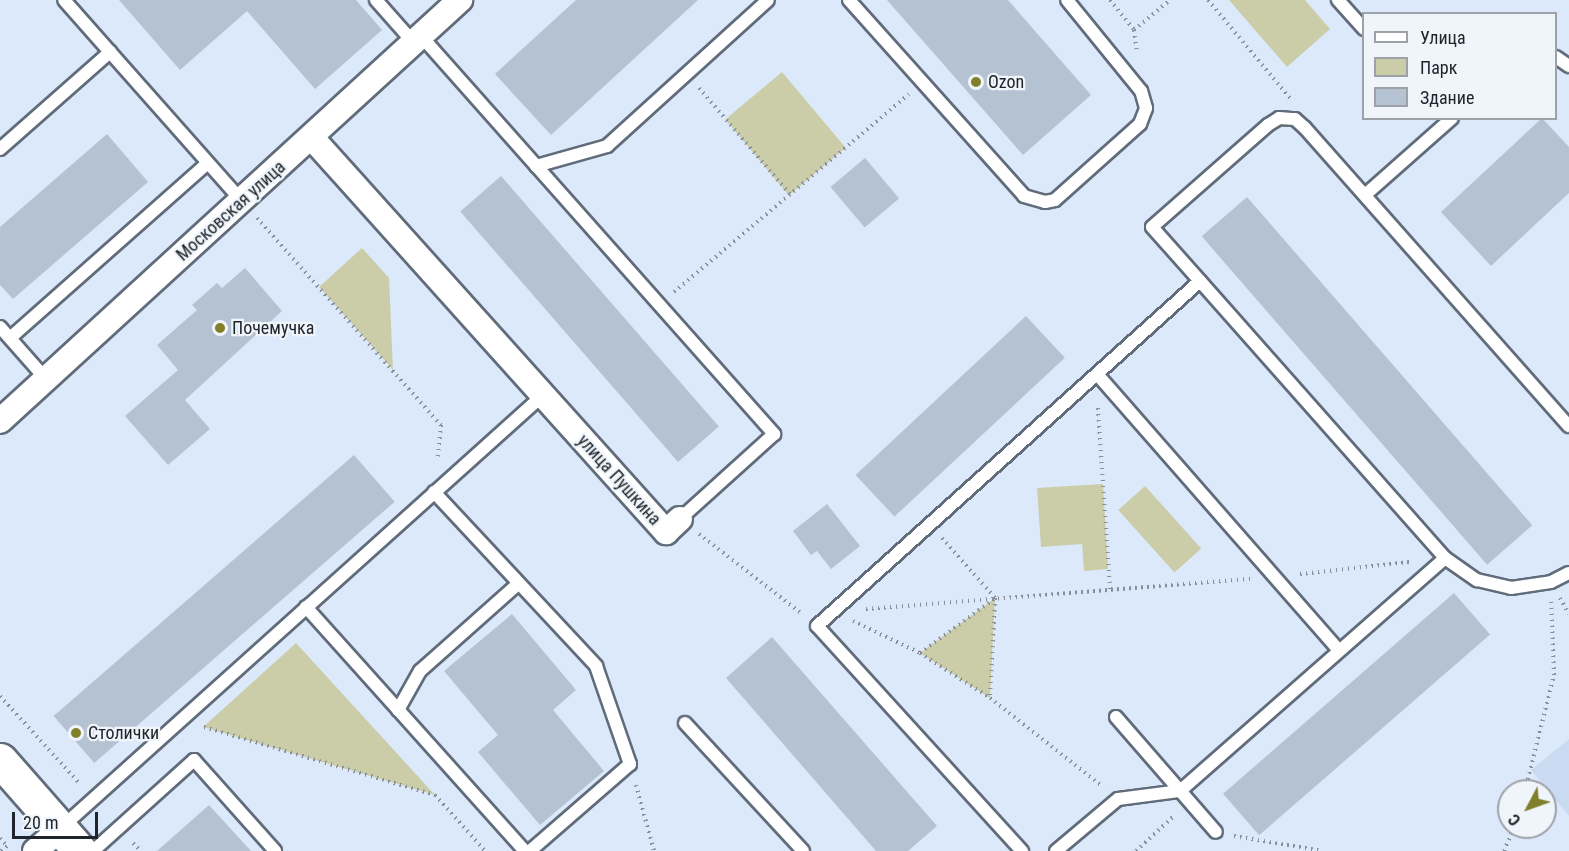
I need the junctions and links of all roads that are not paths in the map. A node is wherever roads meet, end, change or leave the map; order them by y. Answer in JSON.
{"nodes":[{"id":1,"x":64,"y":0,"type":"edge"},
{"id":2,"x":376,"y":0,"type":"edge"},
{"id":3,"x":460,"y":0,"type":"edge"},
{"id":4,"x":768,"y":0,"type":"edge"},
{"id":5,"x":849,"y":0,"type":"edge"},
{"id":6,"x":1067,"y":0,"type":"edge"},
{"id":7,"x":1338,"y":0,"type":"edge"},
{"id":8,"x":1362,"y":27,"type":"edge"},
{"id":9,"x":418,"y":40,"type":"junction"},
{"id":10,"x":110,"y":52,"type":"junction"},
{"id":11,"x":1447,"y":120,"type":"edge"},
{"id":12,"x":312,"y":138,"type":"junction"},
{"id":13,"x":0,"y":149,"type":"edge"},
{"id":14,"x":208,"y":163,"type":"junction"},
{"id":15,"x":536,"y":166,"type":"junction"},
{"id":16,"x":1365,"y":195,"type":"junction"},
{"id":17,"x":242,"y":201,"type":"junction"},
{"id":18,"x":1200,"y":281,"type":"junction"},
{"id":19,"x":0,"y":327,"type":"edge"},
{"id":20,"x":10,"y":338,"type":"junction"},
{"id":21,"x":1096,"y":374,"type":"junction"},
{"id":22,"x":46,"y":380,"type":"junction"},
{"id":23,"x":543,"y":395,"type":"junction"},
{"id":24,"x":0,"y":421,"type":"edge"},
{"id":25,"x":1569,"y":426,"type":"edge"},
{"id":26,"x":434,"y":492,"type":"junction"},
{"id":27,"x":680,"y":519,"type":"joint"},
{"id":28,"x":1445,"y":558,"type":"junction"},
{"id":29,"x":1569,"y":573,"type":"edge"},
{"id":30,"x":519,"y":584,"type":"junction"},
{"id":31,"x":306,"y":608,"type":"junction"},
{"id":32,"x":1338,"y":650,"type":"junction"},
{"id":33,"x":398,"y":710,"type":"junction"},
{"id":34,"x":1116,"y":717,"type":"dead end"},
{"id":35,"x":685,"y":723,"type":"dead end"},
{"id":36,"x":0,"y":760,"type":"edge"},
{"id":37,"x":1180,"y":791,"type":"junction"},
{"id":38,"x":1216,"y":832,"type":"road end"},
{"id":39,"x":70,"y":840,"type":"edge"},
{"id":40,"x":35,"y":851,"type":"edge"},
{"id":41,"x":93,"y":851,"type":"edge"},
{"id":42,"x":275,"y":851,"type":"edge"},
{"id":43,"x":525,"y":851,"type":"edge"},
{"id":44,"x":530,"y":851,"type":"edge"},
{"id":45,"x":803,"y":851,"type":"edge"},
{"id":46,"x":1022,"y":851,"type":"edge"},
{"id":47,"x":1056,"y":851,"type":"edge"}],
"edges":[{"from":1,"to":10,"type":"lane"},
{"from":2,"to":9,"type":"lane"},
{"from":3,"to":9,"type":"street","name":"Московская улица"},
{"from":4,"to":15,"type":"lane"},
{"from":5,"to":6,"type":"lane"},
{"from":7,"to":8,"type":"lane"},
{"from":9,"to":12,"type":"street","name":"Московская улица"},
{"from":9,"to":15,"type":"lane"},
{"from":10,"to":13,"type":"lane"},
{"from":10,"to":14,"type":"lane"},
{"from":11,"to":16,"type":"lane"},
{"from":12,"to":17,"type":"street","name":"Московская улица"},
{"from":12,"to":23,"type":"street","name":"улица Пушкина"},
{"from":14,"to":17,"type":"lane"},
{"from":14,"to":20,"type":"lane"},
{"from":15,"to":27,"type":"lane"},
{"from":16,"to":18,"type":"lane"},
{"from":16,"to":25,"type":"lane"},
{"from":17,"to":22,"type":"street","name":"Московская улица"},
{"from":18,"to":21,"type":"lane"},
{"from":18,"to":28,"type":"lane"},
{"from":19,"to":20,"type":"lane"},
{"from":20,"to":22,"type":"lane"},
{"from":21,"to":32,"type":"lane"},
{"from":21,"to":46,"type":"lane"},
{"from":22,"to":24,"type":"street","name":"Московская улица"},
{"from":23,"to":26,"type":"lane"},
{"from":23,"to":27,"type":"street","name":"улица Пушкина"},
{"from":26,"to":30,"type":"lane"},
{"from":26,"to":31,"type":"lane"},
{"from":28,"to":29,"type":"lane"},
{"from":28,"to":32,"type":"lane"},
{"from":30,"to":33,"type":"lane"},
{"from":30,"to":44,"type":"lane"},
{"from":31,"to":33,"type":"lane"},
{"from":31,"to":39,"type":"lane"},
{"from":32,"to":37,"type":"lane"},
{"from":33,"to":43,"type":"lane"},
{"from":34,"to":37,"type":"lane"},
{"from":35,"to":45,"type":"lane"},
{"from":36,"to":39,"type":"street"},
{"from":37,"to":38,"type":"lane"},
{"from":37,"to":47,"type":"lane"},
{"from":39,"to":40,"type":"street"},
{"from":41,"to":42,"type":"lane"}]}
